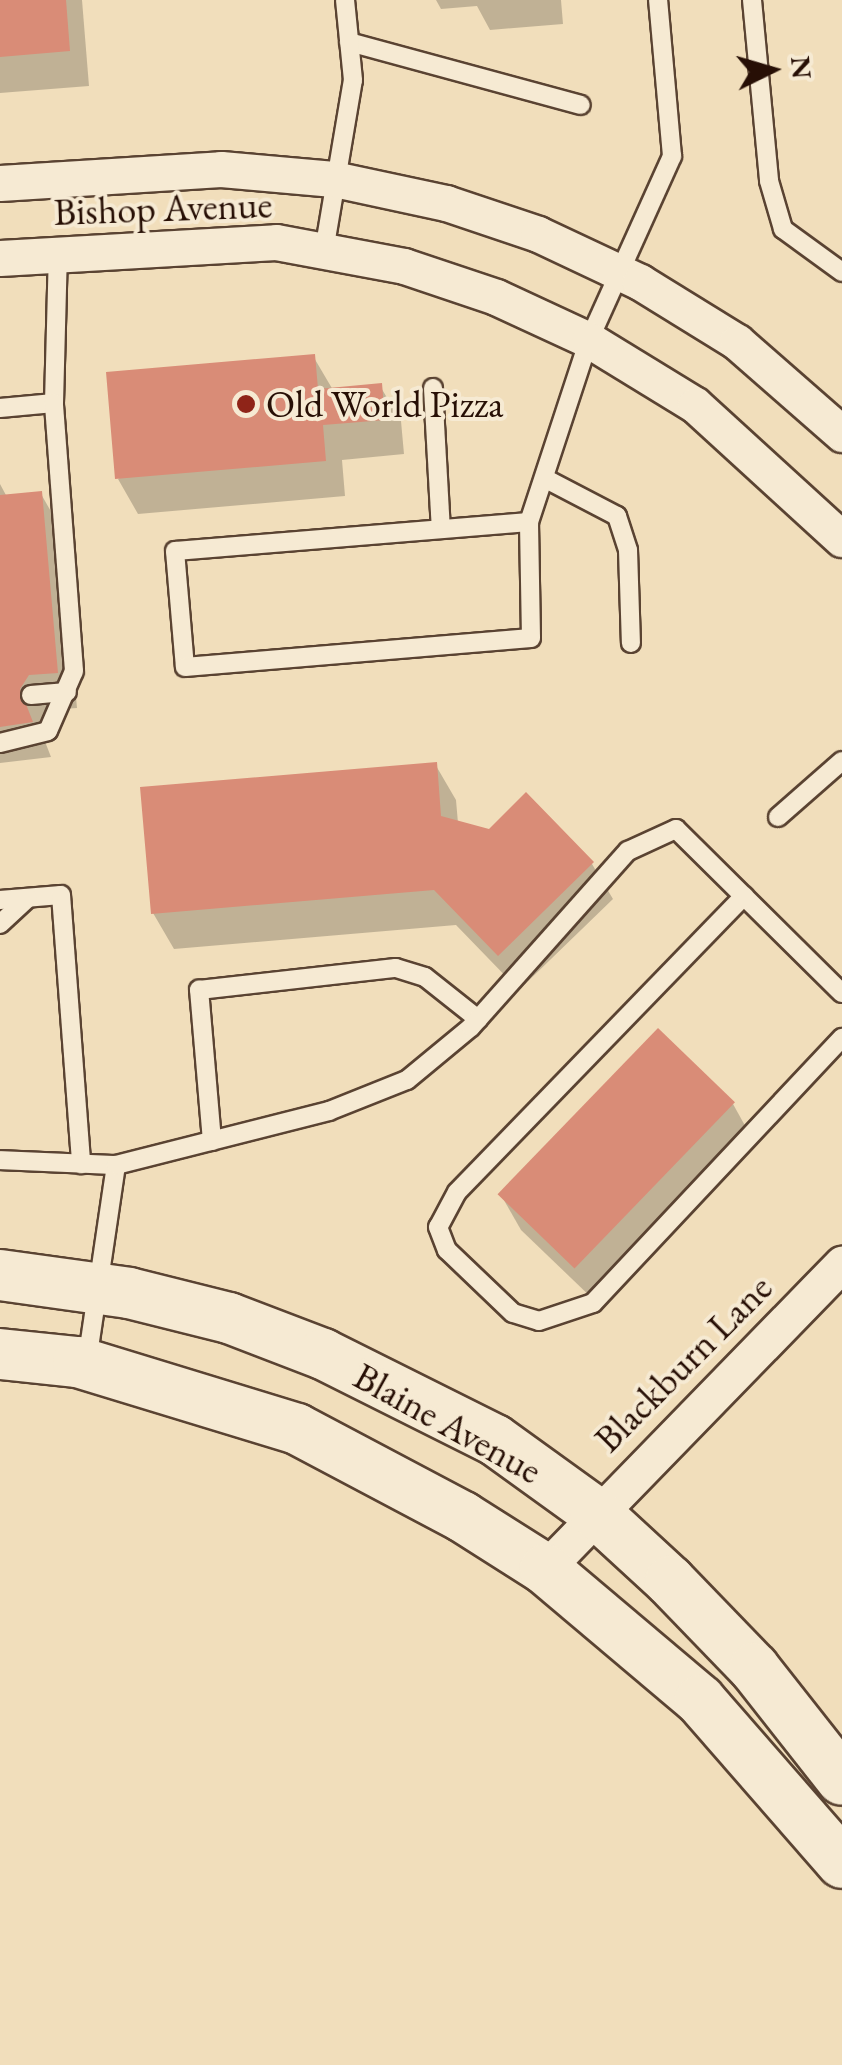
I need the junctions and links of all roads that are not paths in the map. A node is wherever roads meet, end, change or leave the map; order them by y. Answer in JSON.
{"nodes":[{"id":1,"x":346,"y":0,"type":"edge"},
{"id":2,"x":658,"y":0,"type":"edge"},
{"id":3,"x":752,"y":0,"type":"edge"},
{"id":4,"x":349,"y":42,"type":"junction"},
{"id":5,"x":581,"y":105,"type":"dead end"},
{"id":6,"x":334,"y":179,"type":"junction"},
{"id":7,"x":0,"y":183,"type":"edge"},
{"id":8,"x":324,"y":251,"type":"junction"},
{"id":9,"x":58,"y":254,"type":"junction"},
{"id":10,"x":0,"y":258,"type":"edge"},
{"id":11,"x":842,"y":272,"type":"edge"},
{"id":12,"x":622,"y":273,"type":"junction"},
{"id":13,"x":588,"y":340,"type":"junction"},
{"id":14,"x":433,"y":388,"type":"dead end"},
{"id":15,"x":54,"y":402,"type":"junction"},
{"id":16,"x":0,"y":408,"type":"edge"},
{"id":17,"x":842,"y":434,"type":"edge"},
{"id":18,"x":546,"y":479,"type":"junction"},
{"id":19,"x":529,"y":522,"type":"junction"},
{"id":20,"x":442,"y":529,"type":"junction"},
{"id":21,"x":842,"y":539,"type":"edge"},
{"id":22,"x":631,"y":643,"type":"dead end"},
{"id":23,"x":68,"y":692,"type":"junction"},
{"id":24,"x":31,"y":695,"type":"dead end"},
{"id":25,"x":0,"y":743,"type":"edge"},
{"id":26,"x":842,"y":761,"type":"edge"},
{"id":27,"x":778,"y":817,"type":"dead end"},
{"id":28,"x":744,"y":896,"type":"junction"},
{"id":29,"x":28,"y":898,"type":"junction"},
{"id":30,"x":0,"y":900,"type":"edge"},
{"id":31,"x":0,"y":924,"type":"edge"},
{"id":32,"x":842,"y":992,"type":"edge"},
{"id":33,"x":478,"y":1019,"type":"junction"},
{"id":34,"x":842,"y":1038,"type":"edge"},
{"id":35,"x":212,"y":1141,"type":"junction"},
{"id":36,"x":0,"y":1160,"type":"edge"},
{"id":37,"x":81,"y":1164,"type":"junction"},
{"id":38,"x":116,"y":1165,"type":"junction"},
{"id":39,"x":842,"y":1264,"type":"edge"},
{"id":40,"x":0,"y":1275,"type":"edge"},
{"id":41,"x":100,"y":1288,"type":"junction"},
{"id":42,"x":0,"y":1354,"type":"edge"},
{"id":43,"x":86,"y":1364,"type":"junction"},
{"id":44,"x":595,"y":1512,"type":"junction"},
{"id":45,"x":545,"y":1568,"type":"junction"},
{"id":46,"x":842,"y":1780,"type":"edge"},
{"id":47,"x":842,"y":1863,"type":"edge"}],
"edges":[{"from":1,"to":4,"type":"lane"},
{"from":2,"to":12,"type":"lane"},
{"from":3,"to":11,"type":"lane"},
{"from":4,"to":5,"type":"lane"},
{"from":4,"to":6,"type":"lane"},
{"from":6,"to":7,"type":"street","name":"Bishop Avenue"},
{"from":6,"to":8,"type":"lane"},
{"from":6,"to":12,"type":"street","name":"Bishop Avenue"},
{"from":8,"to":9,"type":"street","name":"Bishop Avenue"},
{"from":8,"to":13,"type":"street","name":"Bishop Avenue"},
{"from":9,"to":10,"type":"street","name":"Bishop Avenue"},
{"from":9,"to":15,"type":"lane"},
{"from":12,"to":13,"type":"lane"},
{"from":12,"to":17,"type":"street","name":"Bishop Avenue"},
{"from":13,"to":18,"type":"lane"},
{"from":13,"to":21,"type":"street","name":"Bishop Avenue"},
{"from":14,"to":20,"type":"lane"},
{"from":15,"to":16,"type":"lane"},
{"from":15,"to":23,"type":"lane"},
{"from":18,"to":19,"type":"lane"},
{"from":18,"to":22,"type":"lane"},
{"from":19,"to":20,"type":"lane"},
{"from":19,"to":20,"type":"lane"},
{"from":23,"to":24,"type":"lane"},
{"from":23,"to":25,"type":"lane"},
{"from":26,"to":27,"type":"lane"},
{"from":28,"to":32,"type":"lane"},
{"from":28,"to":33,"type":"lane"},
{"from":28,"to":34,"type":"lane"},
{"from":29,"to":30,"type":"lane"},
{"from":29,"to":31,"type":"lane"},
{"from":29,"to":37,"type":"lane"},
{"from":33,"to":35,"type":"lane"},
{"from":33,"to":35,"type":"lane"},
{"from":35,"to":38,"type":"lane"},
{"from":36,"to":37,"type":"lane"},
{"from":37,"to":38,"type":"lane"},
{"from":38,"to":41,"type":"lane"},
{"from":39,"to":44,"type":"street","name":"Blackburn Lane"},
{"from":40,"to":41,"type":"street","name":"Blaine Avenue"},
{"from":41,"to":43,"type":"lane"},
{"from":41,"to":44,"type":"street","name":"Blaine Avenue"},
{"from":42,"to":43,"type":"street","name":"Blaine Avenue"},
{"from":43,"to":45,"type":"street","name":"Blaine Avenue"},
{"from":44,"to":45,"type":"street","name":"Blackburn Lane"},
{"from":44,"to":46,"type":"street","name":"Blaine Avenue"},
{"from":45,"to":47,"type":"street","name":"Blaine Avenue"}]}
